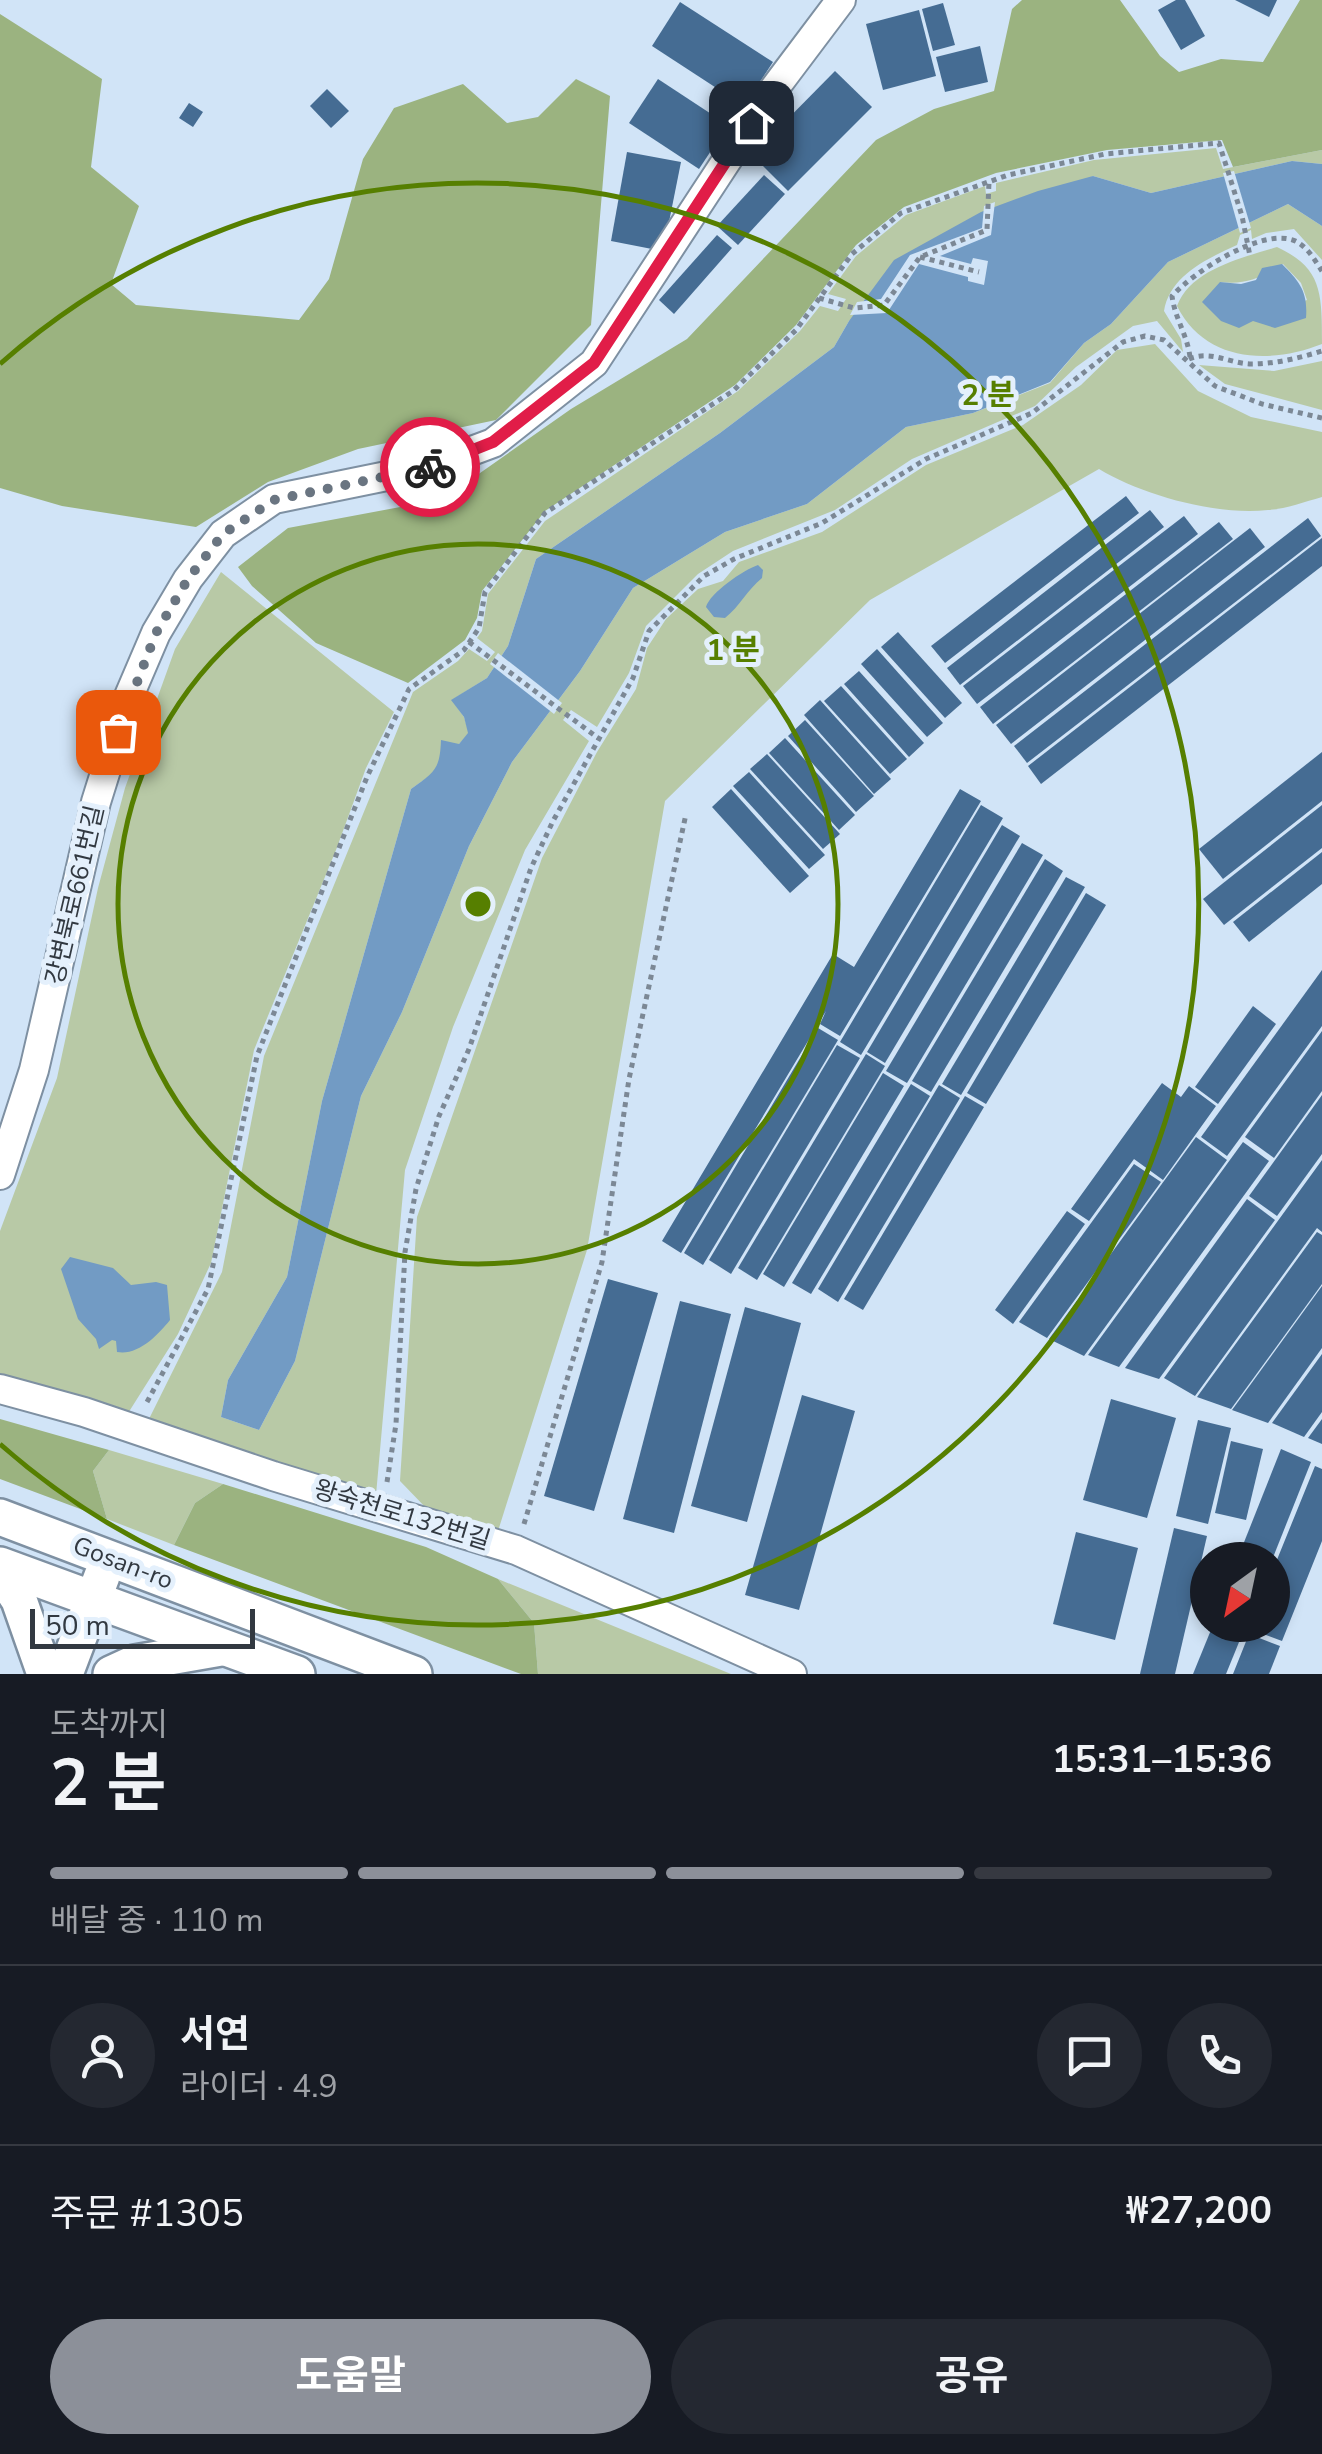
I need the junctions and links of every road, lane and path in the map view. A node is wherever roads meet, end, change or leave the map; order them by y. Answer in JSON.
{"nodes":[{"id":1,"x":841,"y":0,"type":"edge"},
{"id":2,"x":989,"y":182,"type":"junction"},
{"id":3,"x":1248,"y":246,"type":"junction"},
{"id":4,"x":1250,"y":256,"type":"dead end"},
{"id":5,"x":920,"y":257,"type":"junction"},
{"id":6,"x":1322,"y":271,"type":"edge"},
{"id":7,"x":979,"y":272,"type":"dead end"},
{"id":8,"x":819,"y":298,"type":"junction"},
{"id":9,"x":1322,"y":351,"type":"edge"},
{"id":10,"x":1189,"y":359,"type":"junction"},
{"id":11,"x":1322,"y":418,"type":"edge"},
{"id":12,"x":470,"y":642,"type":"junction"},
{"id":13,"x":598,"y":738,"type":"junction"},
{"id":14,"x":686,"y":814,"type":"dead end"},
{"id":15,"x":0,"y":1175,"type":"edge"},
{"id":16,"x":0,"y":1390,"type":"edge"},
{"id":17,"x":136,"y":1430,"type":"junction"},
{"id":18,"x":382,"y":1509,"type":"junction"},
{"id":19,"x":0,"y":1517,"type":"edge"},
{"id":20,"x":516,"y":1550,"type":"junction"},
{"id":21,"x":108,"y":1556,"type":"junction"},
{"id":22,"x":0,"y":1567,"type":"edge"},
{"id":23,"x":95,"y":1598,"type":"junction"},
{"id":24,"x":223,"y":1648,"type":"junction"},
{"id":25,"x":45,"y":1674,"type":"edge"},
{"id":26,"x":64,"y":1674,"type":"edge"},
{"id":27,"x":111,"y":1674,"type":"edge"},
{"id":28,"x":296,"y":1674,"type":"edge"},
{"id":29,"x":414,"y":1674,"type":"edge"},
{"id":30,"x":792,"y":1674,"type":"edge"}],
"edges":[{"from":1,"to":15,"type":"street","name":"강변북로661번길"},
{"from":2,"to":3,"type":"path"},
{"from":2,"to":5,"type":"path"},
{"from":2,"to":8,"type":"path"},
{"from":3,"to":4,"type":"path"},
{"from":3,"to":6,"type":"path"},
{"from":3,"to":10,"type":"path"},
{"from":5,"to":7,"type":"path"},
{"from":5,"to":8,"type":"path"},
{"from":8,"to":12,"type":"path"},
{"from":9,"to":10,"type":"path"},
{"from":10,"to":11,"type":"path"},
{"from":10,"to":13,"type":"path"},
{"from":12,"to":13,"type":"path"},
{"from":12,"to":17,"type":"path"},
{"from":13,"to":18,"type":"path"},
{"from":14,"to":20,"type":"path"},
{"from":16,"to":17,"type":"street","name":"왕숙천로132번길"},
{"from":17,"to":18,"type":"street","name":"왕숙천로132번길"},
{"from":18,"to":20,"type":"street","name":"왕숙천로132번길"},
{"from":19,"to":21,"type":"street","name":"Gosan-ro"},
{"from":20,"to":30,"type":"street","name":"왕숙천로132번길"},
{"from":21,"to":23,"type":"street"},
{"from":21,"to":29,"type":"street","name":"Gosan-ro"},
{"from":22,"to":23,"type":"street","name":"Gosan-ro"},
{"from":22,"to":25,"type":"street"},
{"from":23,"to":24,"type":"street","name":"Gosan-ro"},
{"from":23,"to":26,"type":"street"},
{"from":24,"to":27,"type":"street"},
{"from":24,"to":28,"type":"street","name":"Gosan-ro"}]}
